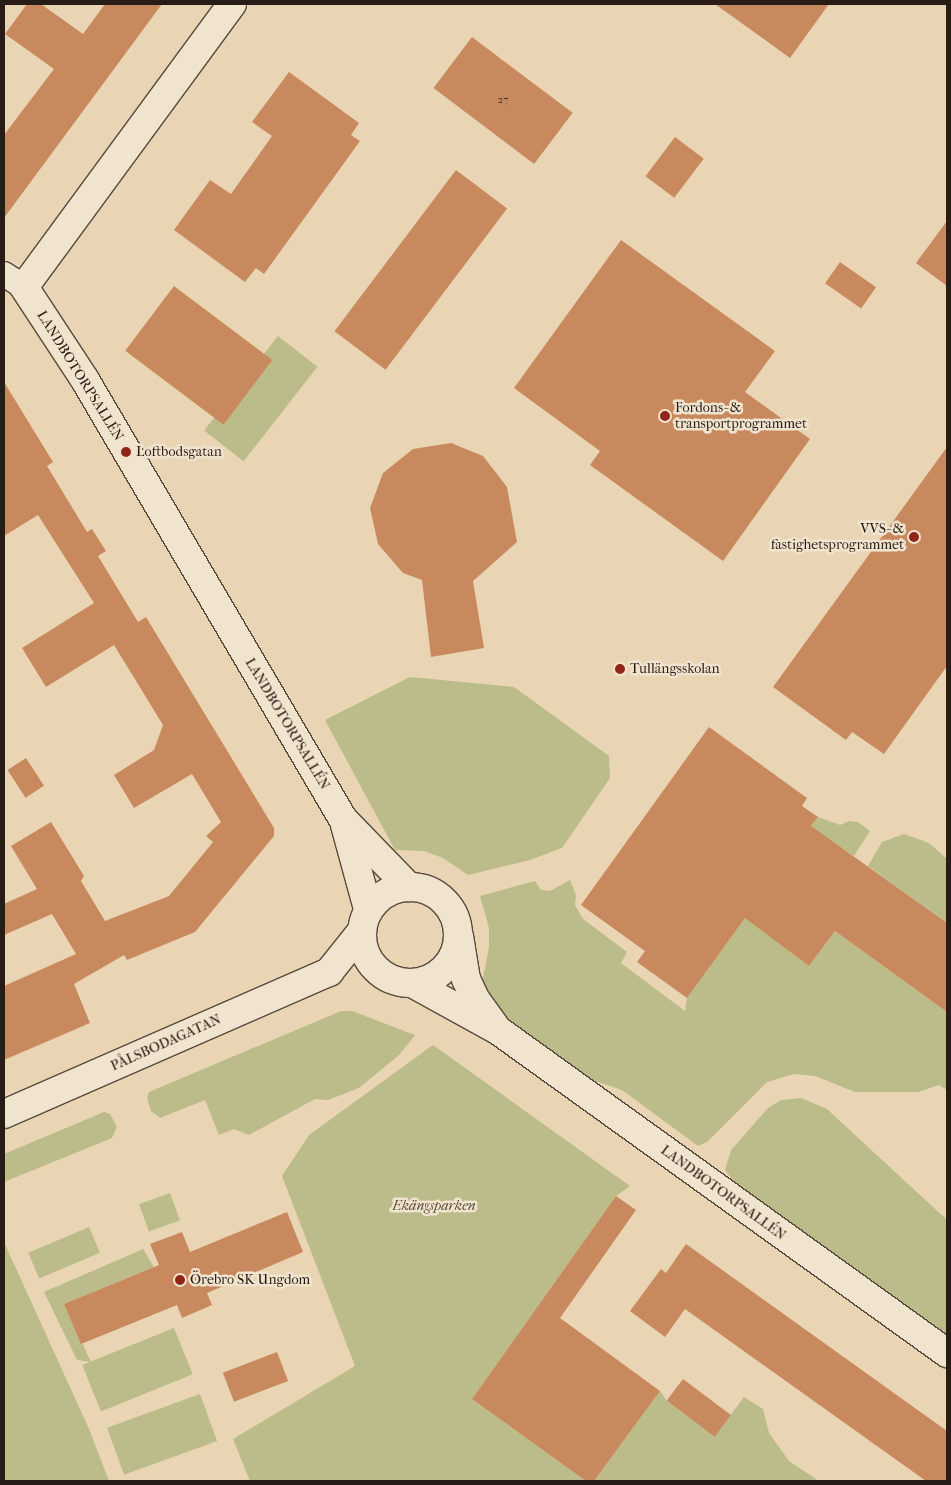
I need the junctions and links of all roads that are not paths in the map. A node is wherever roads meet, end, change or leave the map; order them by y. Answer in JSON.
{"nodes":[{"id":1,"x":232,"y":4,"type":"edge"},
{"id":2,"x":14,"y":281,"type":"edge"},
{"id":3,"x":343,"y":818,"type":"junction"},
{"id":4,"x":409,"y":886,"type":"junction"},
{"id":5,"x":365,"y":921,"type":"junction"},
{"id":6,"x":458,"y":931,"type":"junction"},
{"id":7,"x":329,"y":972,"type":"junction"},
{"id":8,"x":385,"y":977,"type":"junction"},
{"id":9,"x":412,"y":983,"type":"junction"},
{"id":10,"x":499,"y":1031,"type":"junction"},
{"id":11,"x":4,"y":1114,"type":"edge"},
{"id":12,"x":947,"y":1353,"type":"edge"}],
"edges":[{"from":1,"to":2,"type":"street","name":"LANDBOTORPSALLÉN"},
{"from":2,"to":3,"type":"street","name":"LANDBOTORPSALLÉN"},
{"from":3,"to":4,"type":"street","name":"LANDBOTORPSALLÉN"},
{"from":3,"to":5,"type":"street","name":"LANDBOTORPSALLÉN"},
{"from":4,"to":5,"type":"street"},
{"from":4,"to":6,"type":"street"},
{"from":5,"to":7,"type":"street","name":"PÅLSBODAGATAN"},
{"from":5,"to":8,"type":"street"},
{"from":6,"to":9,"type":"street"},
{"from":6,"to":10,"type":"street","name":"LANDBOTORPSALLÉN"},
{"from":7,"to":8,"type":"street","name":"PÅLSBODAGATAN"},
{"from":7,"to":11,"type":"street","name":"PÅLSBODAGATAN"},
{"from":8,"to":9,"type":"street"},
{"from":9,"to":10,"type":"street","name":"LANDBOTORPSALLÉN"},
{"from":10,"to":12,"type":"street","name":"LANDBOTORPSALLÉN"}]}
